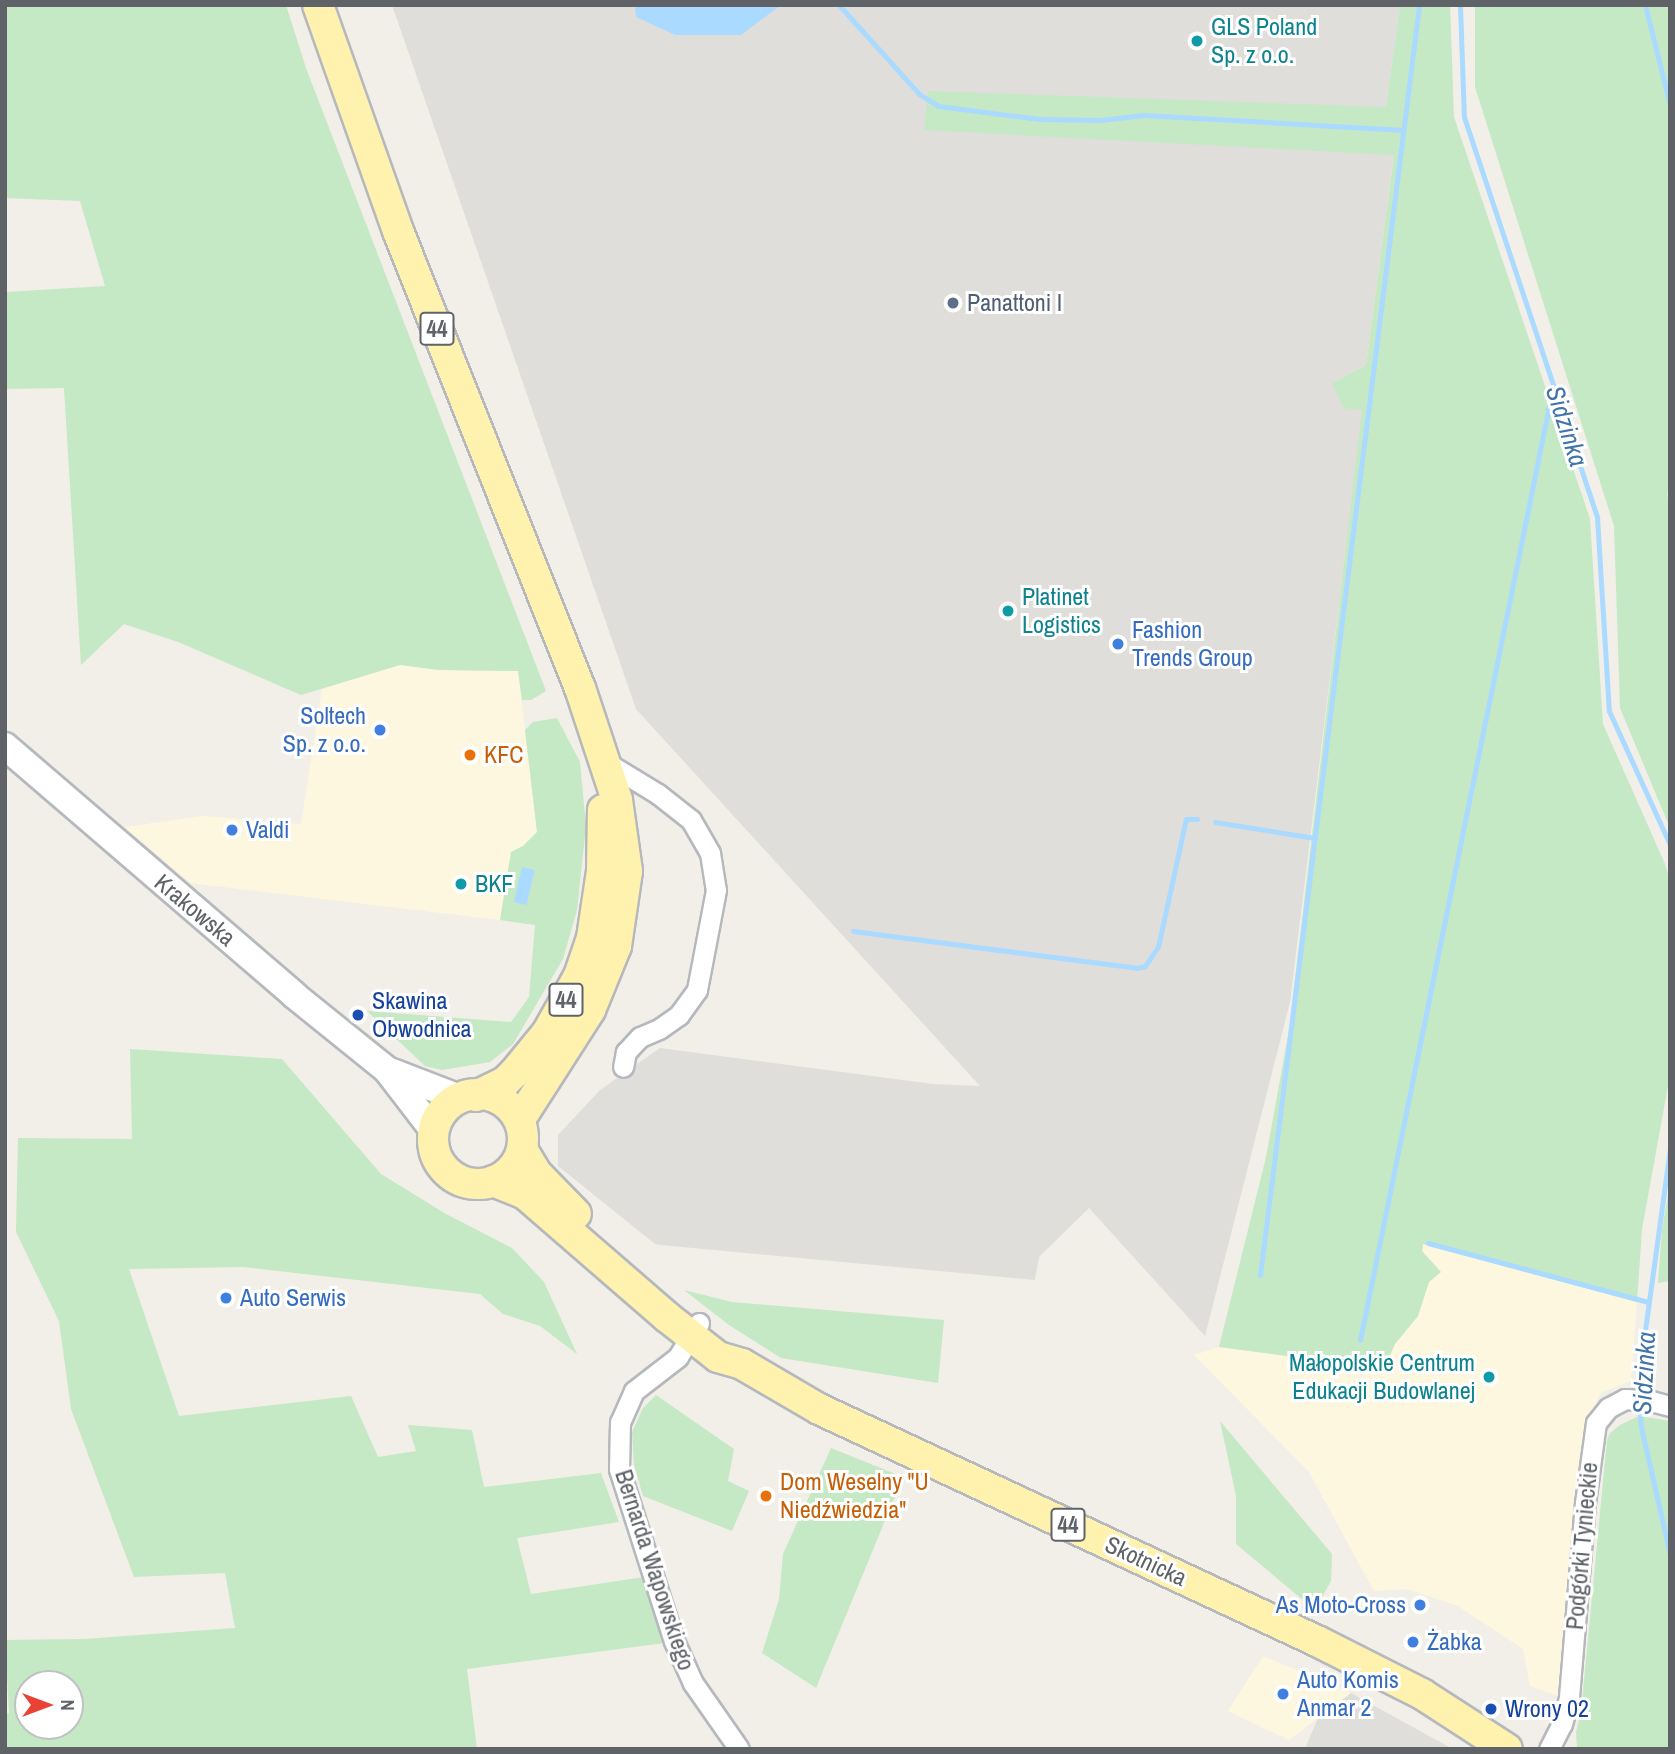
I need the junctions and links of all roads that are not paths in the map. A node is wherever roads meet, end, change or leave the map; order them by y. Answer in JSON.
{"nodes":[{"id":1,"x":318,"y":5,"type":"edge"},
{"id":2,"x":5,"y":746,"type":"edge"},
{"id":3,"x":602,"y":756,"type":"junction"},
{"id":4,"x":658,"y":794,"type":"junction"},
{"id":5,"x":619,"y":816,"type":"junction"},
{"id":6,"x":623,"y":1067,"type":"dead end"},
{"id":7,"x":387,"y":1070,"type":"junction"},
{"id":8,"x":469,"y":1097,"type":"junction"},
{"id":9,"x":520,"y":1119,"type":"junction"},
{"id":10,"x":433,"y":1130,"type":"junction"},
{"id":11,"x":523,"y":1151,"type":"junction"},
{"id":12,"x":493,"y":1181,"type":"junction"},
{"id":13,"x":614,"y":1260,"type":"junction"},
{"id":14,"x":695,"y":1330,"type":"junction"},
{"id":15,"x":1660,"y":1403,"type":"edge"},
{"id":16,"x":739,"y":1749,"type":"edge"},
{"id":17,"x":1507,"y":1749,"type":"edge"},
{"id":18,"x":1549,"y":1749,"type":"edge"}],
"edges":[{"from":1,"to":3,"type":"main road","number":"44"},
{"from":2,"to":7,"type":"main road","name":"Krakowska"},
{"from":3,"to":4,"type":"street"},
{"from":3,"to":5,"type":"main road","number":"44"},
{"from":3,"to":8,"type":"main road","number":"44"},
{"from":4,"to":5,"type":"street"},
{"from":4,"to":6,"type":"street"},
{"from":5,"to":9,"type":"main road","number":"44"},
{"from":7,"to":8,"type":"main road","name":"Krakowska"},
{"from":7,"to":10,"type":"main road","name":"Krakowska"},
{"from":8,"to":9,"type":"main road"},
{"from":8,"to":10,"type":"main road","number":"44"},
{"from":9,"to":11,"type":"main road","number":"44"},
{"from":10,"to":12,"type":"main road","number":"44"},
{"from":11,"to":12,"type":"main road"},
{"from":11,"to":13,"type":"main road","number":"44"},
{"from":12,"to":13,"type":"main road","number":"44"},
{"from":13,"to":14,"type":"main road","name":"Skotnicka","number":"44"},
{"from":14,"to":16,"type":"street","name":"Bernarda Wapowskiego"},
{"from":14,"to":17,"type":"main road","name":"Skotnicka","number":"44"},
{"from":15,"to":18,"type":"street","name":"Podgórki Tynieckie"}]}
